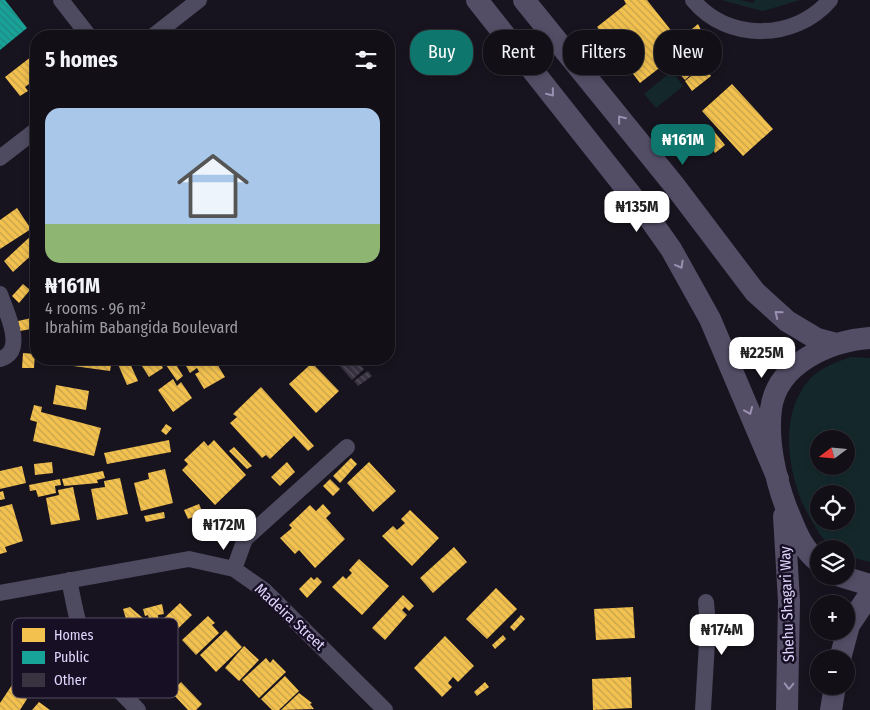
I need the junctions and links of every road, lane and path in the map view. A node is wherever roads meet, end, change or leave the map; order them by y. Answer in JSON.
{"nodes":[{"id":1,"x":61,"y":0,"type":"edge"},
{"id":2,"x":199,"y":0,"type":"edge"},
{"id":3,"x":477,"y":0,"type":"edge"},
{"id":4,"x":524,"y":0,"type":"edge"},
{"id":5,"x":693,"y":0,"type":"edge"},
{"id":6,"x":830,"y":0,"type":"edge"},
{"id":7,"x":84,"y":30,"type":"edge"},
{"id":8,"x":161,"y":30,"type":"edge"},
{"id":9,"x":30,"y":135,"type":"edge"},
{"id":10,"x":0,"y":158,"type":"edge"},
{"id":11,"x":0,"y":294,"type":"edge"},
{"id":12,"x":867,"y":334,"type":"edge"},
{"id":13,"x":836,"y":344,"type":"junction"},
{"id":14,"x":0,"y":358,"type":"edge"},
{"id":15,"x":347,"y":448,"type":"dead end"},
{"id":16,"x":780,"y":488,"type":"junction"},
{"id":17,"x":810,"y":551,"type":"edge"},
{"id":18,"x":234,"y":569,"type":"junction"},
{"id":19,"x":68,"y":580,"type":"junction"},
{"id":20,"x":855,"y":580,"type":"edge"},
{"id":21,"x":870,"y":585,"type":"edge"},
{"id":22,"x":0,"y":593,"type":"edge"},
{"id":23,"x":870,"y":594,"type":"edge"},
{"id":24,"x":706,"y":602,"type":"dead end"},
{"id":25,"x":77,"y":618,"type":"edge"},
{"id":26,"x":842,"y":650,"type":"edge"},
{"id":27,"x":834,"y":695,"type":"edge"},
{"id":28,"x":127,"y":698,"type":"edge"},
{"id":29,"x":138,"y":710,"type":"edge"},
{"id":30,"x":386,"y":710,"type":"edge"},
{"id":31,"x":703,"y":710,"type":"edge"},
{"id":32,"x":787,"y":710,"type":"edge"},
{"id":33,"x":831,"y":710,"type":"edge"}],
"edges":[{"from":1,"to":7,"type":"street"},
{"from":2,"to":8,"type":"street"},
{"from":3,"to":16,"type":"street","one_way":true},
{"from":13,"to":4,"type":"street","one_way":true},
{"from":5,"to":6,"type":"street"},
{"from":9,"to":10,"type":"street"},
{"from":11,"to":14,"type":"street"},
{"from":12,"to":13,"type":"street"},
{"from":13,"to":16,"type":"street"},
{"from":15,"to":18,"type":"street"},
{"from":16,"to":17,"type":"street"},
{"from":16,"to":32,"type":"street","name":"Shehu Shagari Way","one_way":true},
{"from":18,"to":19,"type":"street","name":"Madeira Street"},
{"from":18,"to":30,"type":"street","name":"Madeira Street"},
{"from":19,"to":22,"type":"street","name":"Madeira Street"},
{"from":19,"to":25,"type":"street"},
{"from":20,"to":21,"type":"street"},
{"from":23,"to":26,"type":"street"},
{"from":24,"to":31,"type":"street"},
{"from":27,"to":33,"type":"street"},
{"from":28,"to":29,"type":"street"}]}
